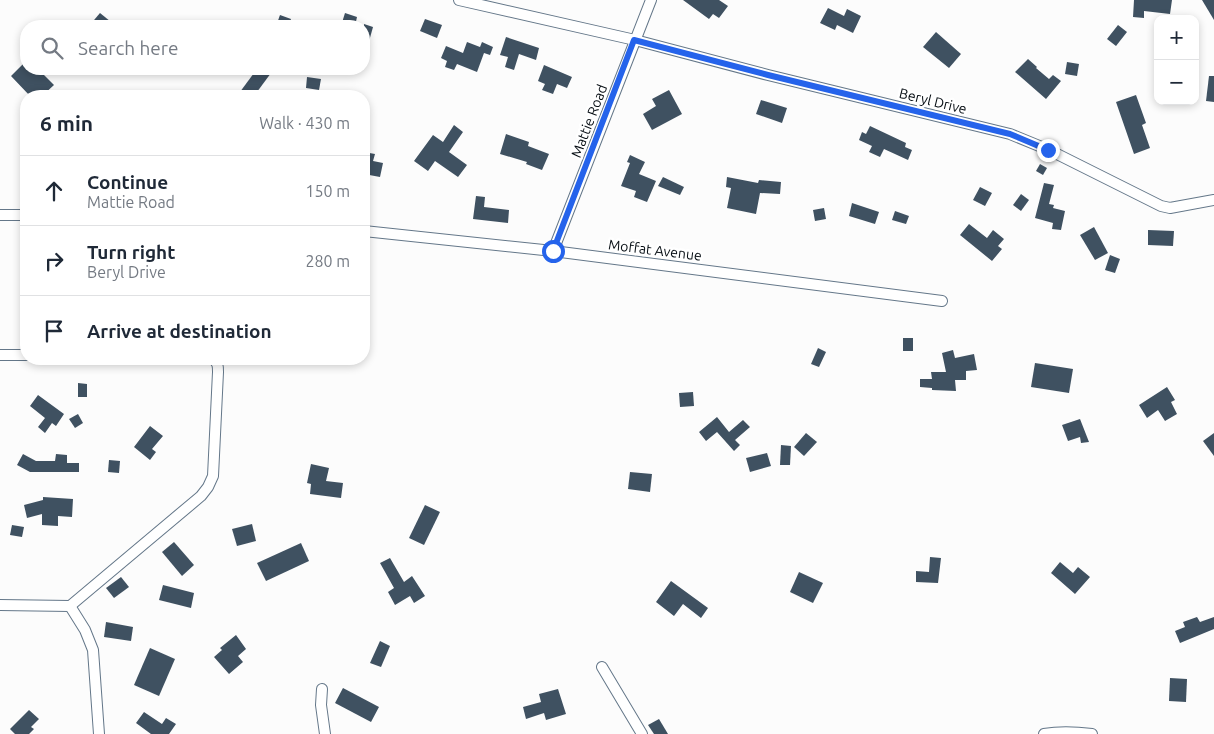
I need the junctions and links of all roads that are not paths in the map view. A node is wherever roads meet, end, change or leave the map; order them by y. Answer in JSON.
{"nodes":[{"id":1,"x":459,"y":0,"type":"edge"},
{"id":2,"x":651,"y":0,"type":"edge"},
{"id":3,"x":634,"y":40,"type":"junction"},
{"id":4,"x":1214,"y":200,"type":"edge"},
{"id":5,"x":0,"y":214,"type":"edge"},
{"id":6,"x":20,"y":215,"type":"edge"},
{"id":7,"x":370,"y":232,"type":"edge"},
{"id":8,"x":553,"y":251,"type":"junction"},
{"id":9,"x":942,"y":301,"type":"dead end"},
{"id":10,"x":0,"y":354,"type":"edge"},
{"id":11,"x":20,"y":355,"type":"edge"},
{"id":12,"x":218,"y":365,"type":"edge"},
{"id":13,"x":0,"y":605,"type":"edge"},
{"id":14,"x":70,"y":606,"type":"junction"},
{"id":15,"x":602,"y":667,"type":"dead end"},
{"id":16,"x":322,"y":689,"type":"dead end"},
{"id":17,"x":98,"y":734,"type":"edge"},
{"id":18,"x":325,"y":734,"type":"edge"},
{"id":19,"x":642,"y":734,"type":"edge"},
{"id":20,"x":1044,"y":734,"type":"edge"},
{"id":21,"x":1092,"y":734,"type":"edge"}],
"edges":[{"from":1,"to":3,"type":"street","name":"Beryl Drive"},
{"from":2,"to":3,"type":"street","name":"Mattie Road"},
{"from":3,"to":4,"type":"street","name":"Beryl Drive"},
{"from":3,"to":8,"type":"street","name":"Mattie Road"},
{"from":5,"to":6,"type":"street"},
{"from":7,"to":8,"type":"street","name":"Moffat Avenue"},
{"from":8,"to":9,"type":"street","name":"Moffat Avenue"},
{"from":10,"to":11,"type":"street"},
{"from":12,"to":14,"type":"street"},
{"from":13,"to":14,"type":"street"},
{"from":14,"to":17,"type":"street"},
{"from":15,"to":19,"type":"street"},
{"from":16,"to":18,"type":"street"},
{"from":20,"to":21,"type":"street"}]}
